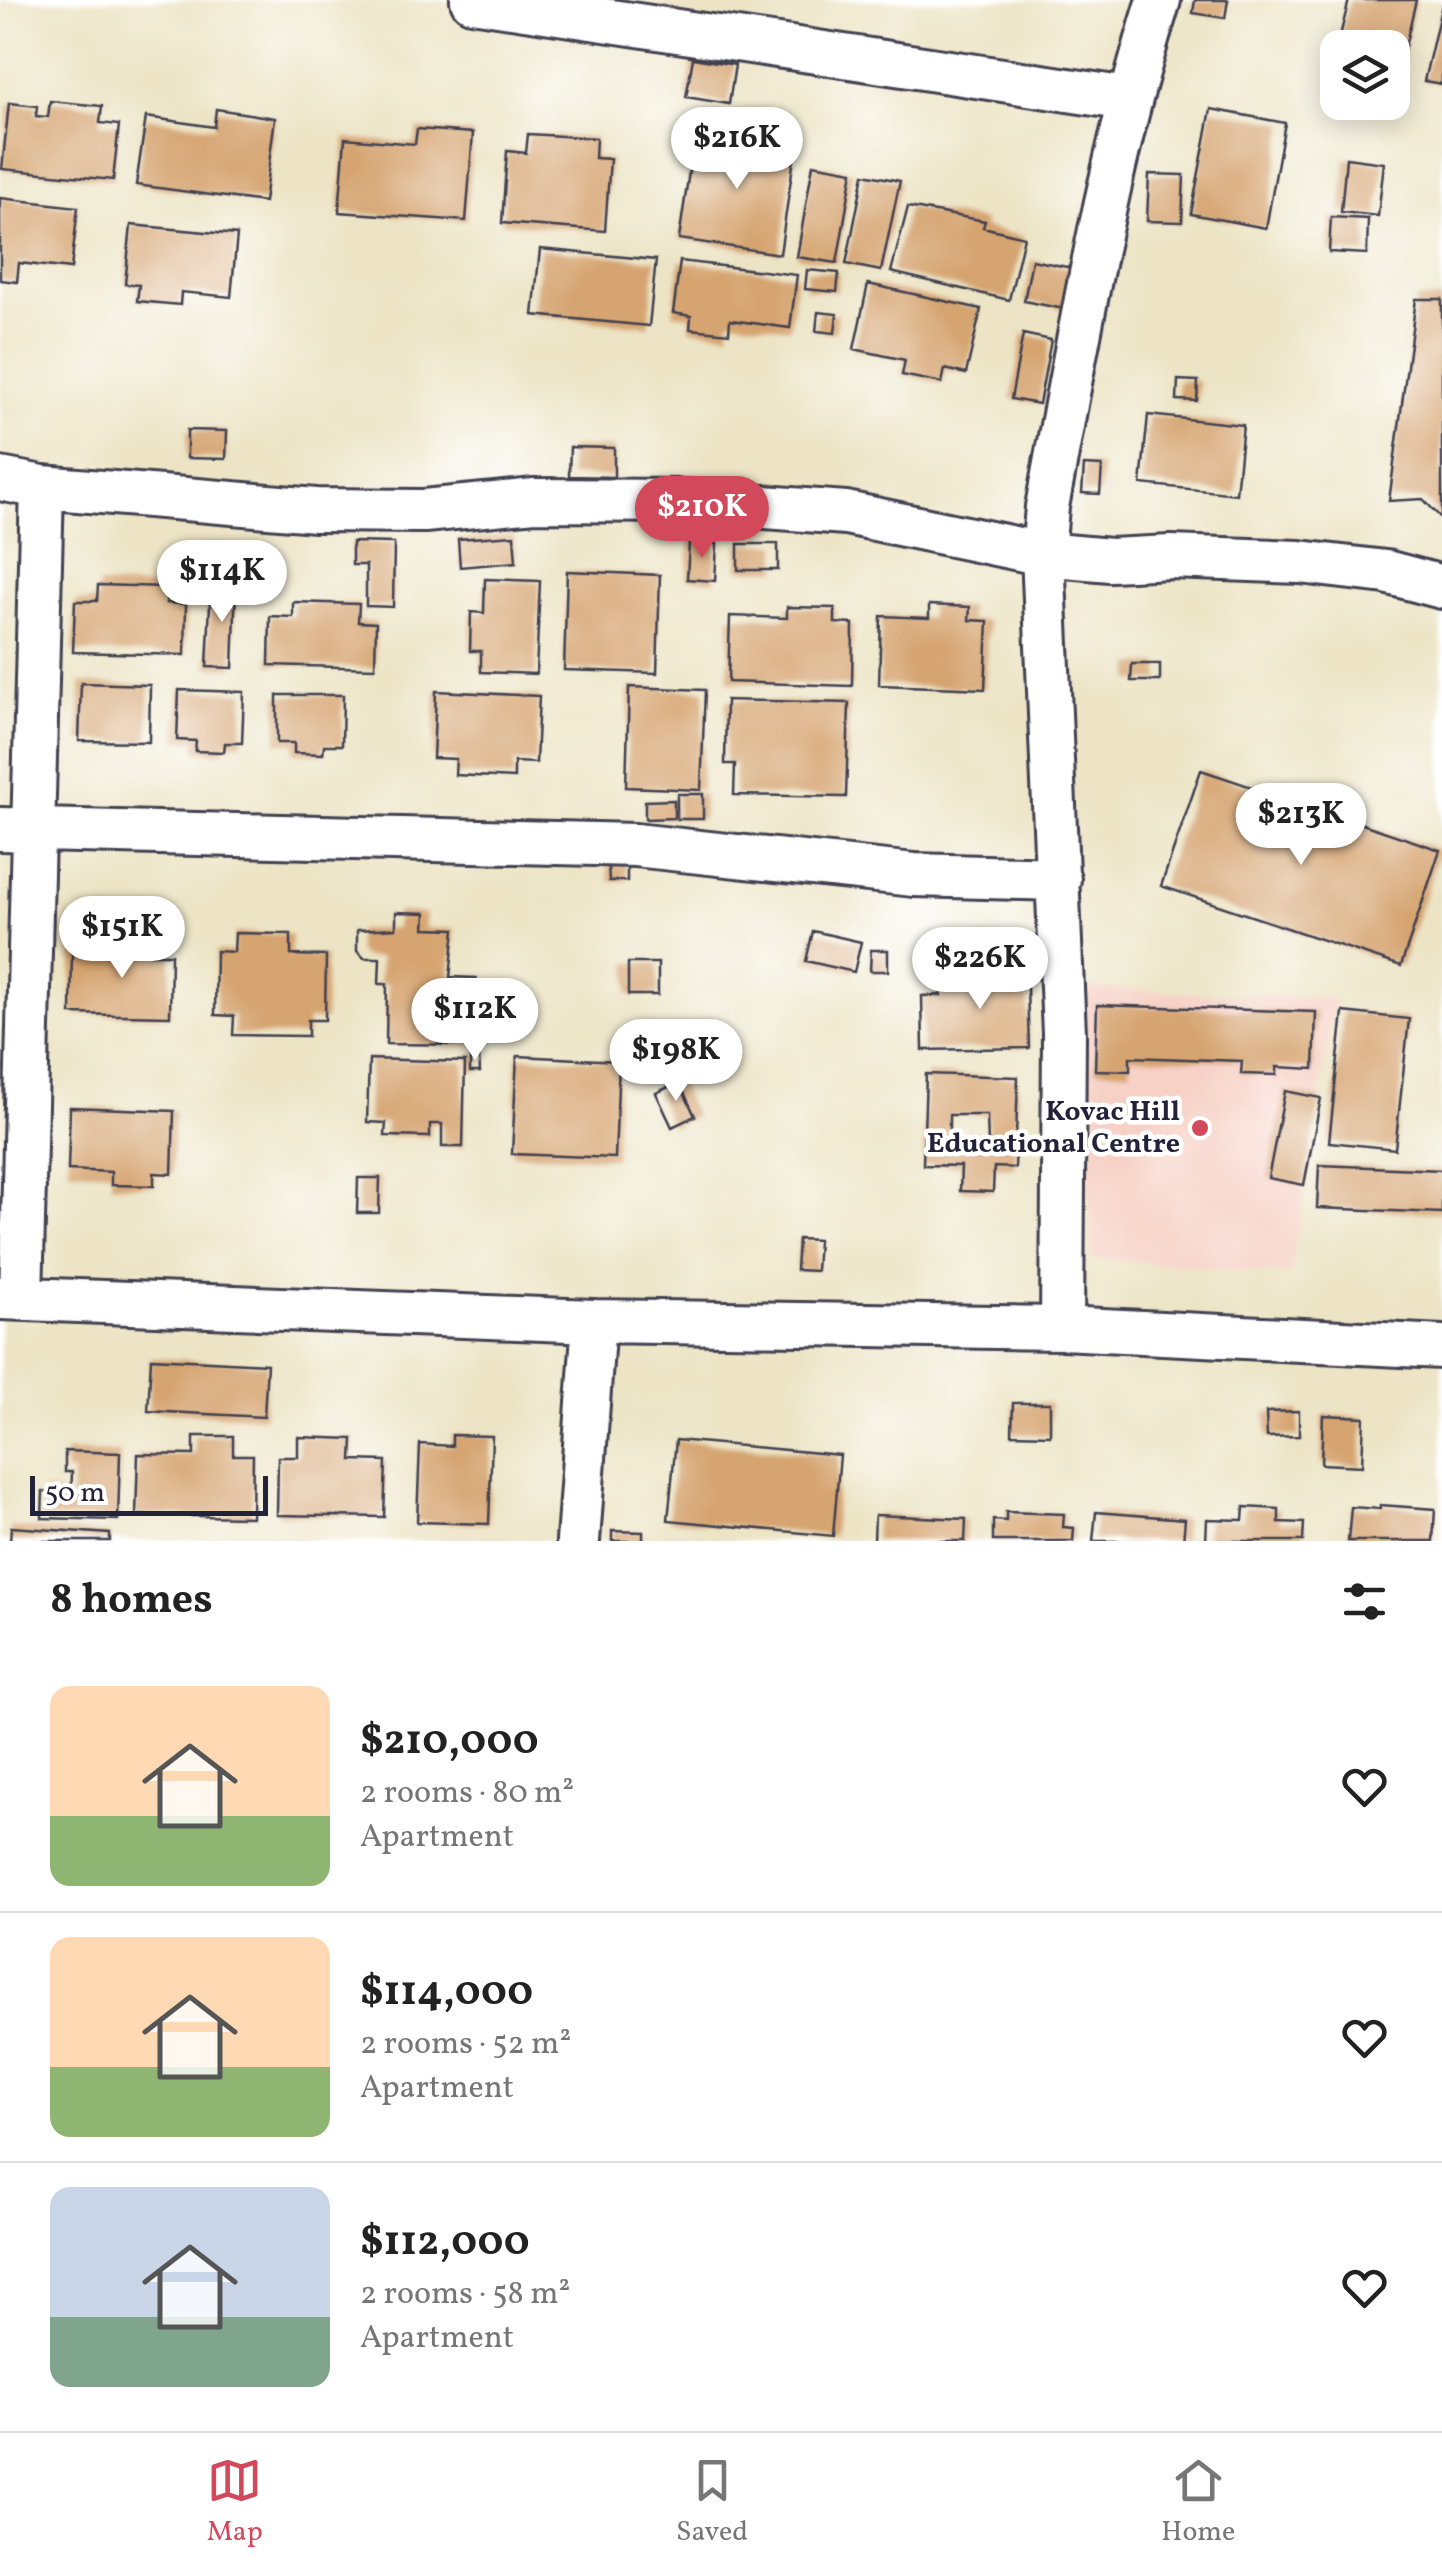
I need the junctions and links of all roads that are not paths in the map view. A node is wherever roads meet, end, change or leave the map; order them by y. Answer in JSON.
{"nodes":[{"id":1,"x":472,"y":0,"type":"edge"},
{"id":2,"x":1159,"y":0,"type":"edge"},
{"id":3,"x":1128,"y":100,"type":"junction"},
{"id":4,"x":0,"y":479,"type":"edge"},
{"id":5,"x":42,"y":487,"type":"junction"},
{"id":6,"x":1043,"y":554,"type":"junction"},
{"id":7,"x":1442,"y":587,"type":"edge"},
{"id":8,"x":17,"y":830,"type":"edge"},
{"id":9,"x":1058,"y":879,"type":"junction"},
{"id":10,"x":11,"y":1298,"type":"edge"},
{"id":11,"x":594,"y":1321,"type":"junction"},
{"id":12,"x":1062,"y":1328,"type":"junction"},
{"id":13,"x":1442,"y":1347,"type":"edge"},
{"id":14,"x":578,"y":1541,"type":"edge"}],
"edges":[{"from":1,"to":3,"type":"street"},
{"from":2,"to":3,"type":"street"},
{"from":3,"to":6,"type":"street"},
{"from":4,"to":5,"type":"street"},
{"from":5,"to":6,"type":"street"},
{"from":5,"to":8,"type":"street"},
{"from":6,"to":7,"type":"street"},
{"from":6,"to":9,"type":"street"},
{"from":8,"to":9,"type":"street"},
{"from":8,"to":10,"type":"street"},
{"from":9,"to":12,"type":"street"},
{"from":10,"to":11,"type":"street"},
{"from":11,"to":12,"type":"street"},
{"from":11,"to":14,"type":"street"},
{"from":12,"to":13,"type":"street"}]}
